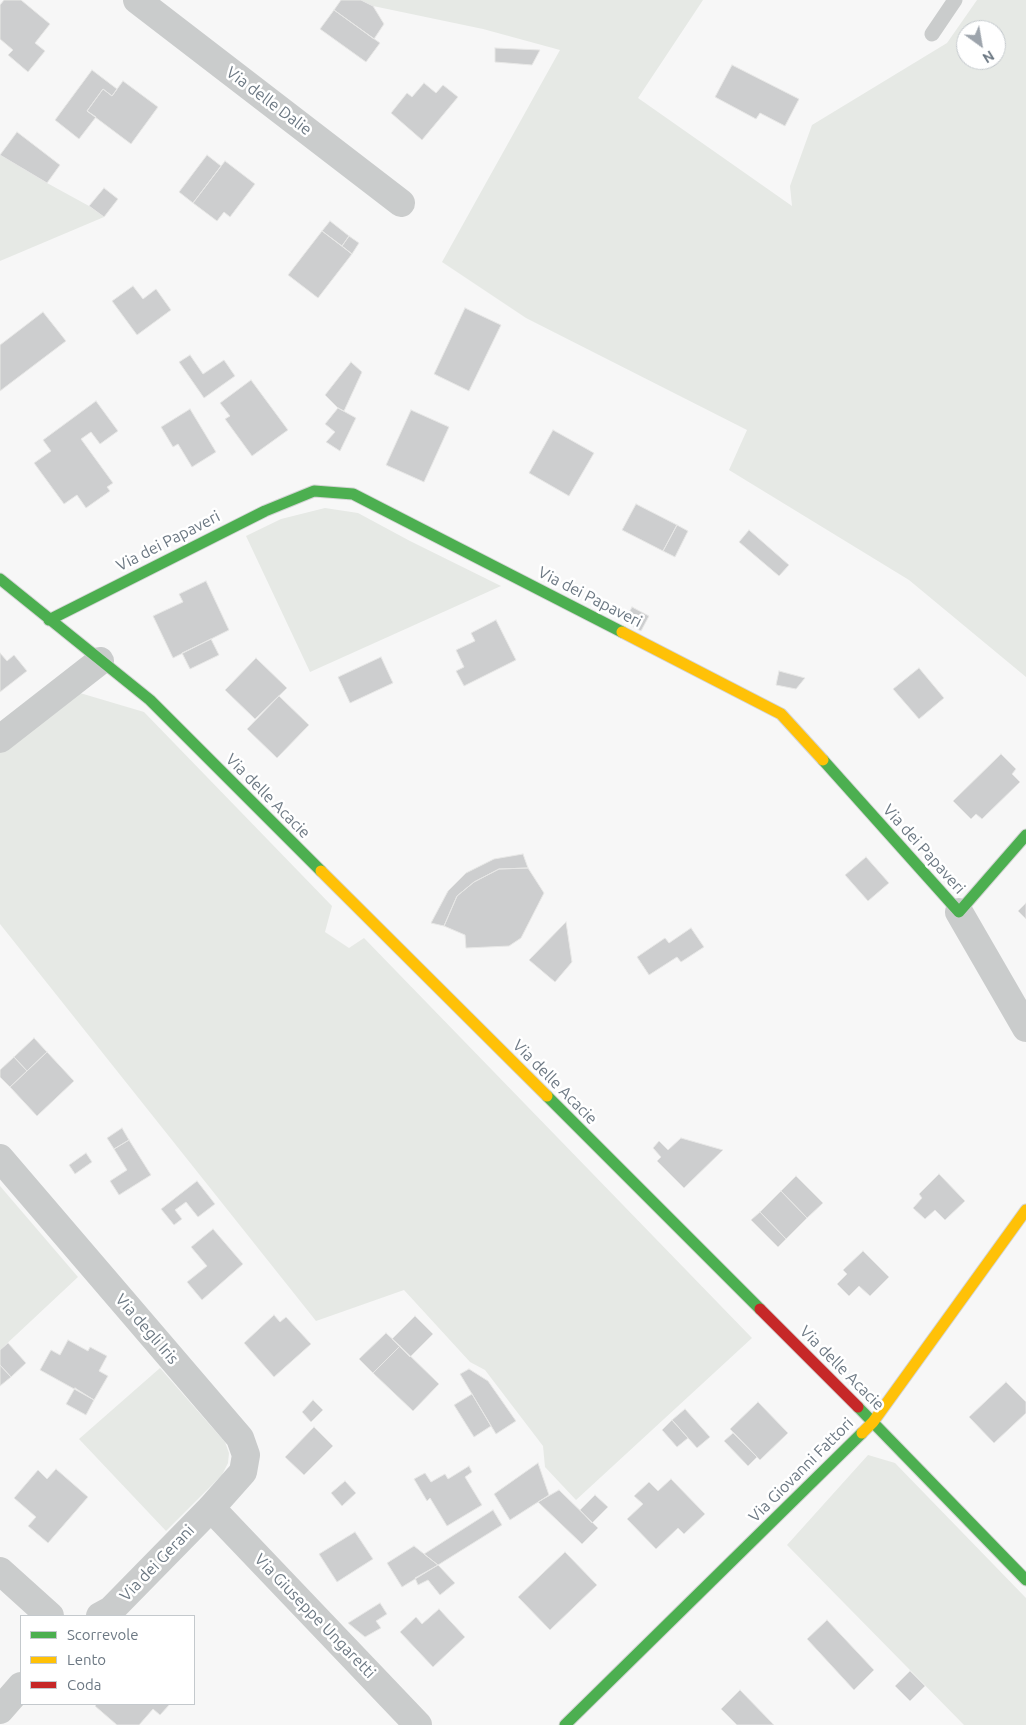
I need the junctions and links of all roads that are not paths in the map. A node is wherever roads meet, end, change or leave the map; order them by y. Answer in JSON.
{"nodes":[{"id":1,"x":137,"y":0,"type":"edge"},
{"id":2,"x":955,"y":0,"type":"edge"},
{"id":3,"x":932,"y":34,"type":"dead end"},
{"id":4,"x":401,"y":203,"type":"dead end"},
{"id":5,"x":0,"y":579,"type":"edge"},
{"id":6,"x":49,"y":620,"type":"junction"},
{"id":7,"x":100,"y":661,"type":"junction"},
{"id":8,"x":0,"y":739,"type":"edge"},
{"id":9,"x":1026,"y":835,"type":"edge"},
{"id":10,"x":959,"y":912,"type":"junction"},
{"id":11,"x":1026,"y":1028,"type":"edge"},
{"id":12,"x":0,"y":1158,"type":"edge"},
{"id":13,"x":1026,"y":1210,"type":"edge"},
{"id":14,"x":873,"y":1422,"type":"junction"},
{"id":15,"x":211,"y":1508,"type":"junction"},
{"id":16,"x":0,"y":1571,"type":"edge"},
{"id":17,"x":1026,"y":1580,"type":"edge"},
{"id":18,"x":49,"y":1615,"type":"edge"},
{"id":19,"x":102,"y":1615,"type":"edge"},
{"id":20,"x":20,"y":1687,"type":"edge"},
{"id":21,"x":0,"y":1710,"type":"edge"},
{"id":22,"x":418,"y":1725,"type":"edge"},
{"id":23,"x":566,"y":1725,"type":"edge"}],
"edges":[{"from":1,"to":4,"type":"street","name":"Via delle Dalie"},
{"from":2,"to":3,"type":"lane"},
{"from":5,"to":6,"type":"street","name":"Via delle Acacie"},
{"from":6,"to":7,"type":"street","name":"Via delle Acacie"},
{"from":6,"to":10,"type":"street","name":"Via dei Papaveri"},
{"from":7,"to":8,"type":"street"},
{"from":7,"to":14,"type":"street","name":"Via delle Acacie"},
{"from":9,"to":10,"type":"street","name":"Via dei Papaveri"},
{"from":10,"to":11,"type":"street"},
{"from":12,"to":15,"type":"street","name":"Via degli Iris"},
{"from":13,"to":14,"type":"street","name":"Via Giovanni Fattori"},
{"from":14,"to":17,"type":"street","name":"Via delle Acacie"},
{"from":14,"to":23,"type":"street","name":"Via Giovanni Fattori"},
{"from":15,"to":19,"type":"street","name":"Via dei Gerani"},
{"from":15,"to":22,"type":"street","name":"Via Giuseppe Ungaretti"},
{"from":16,"to":18,"type":"street"},
{"from":20,"to":21,"type":"street"}]}
